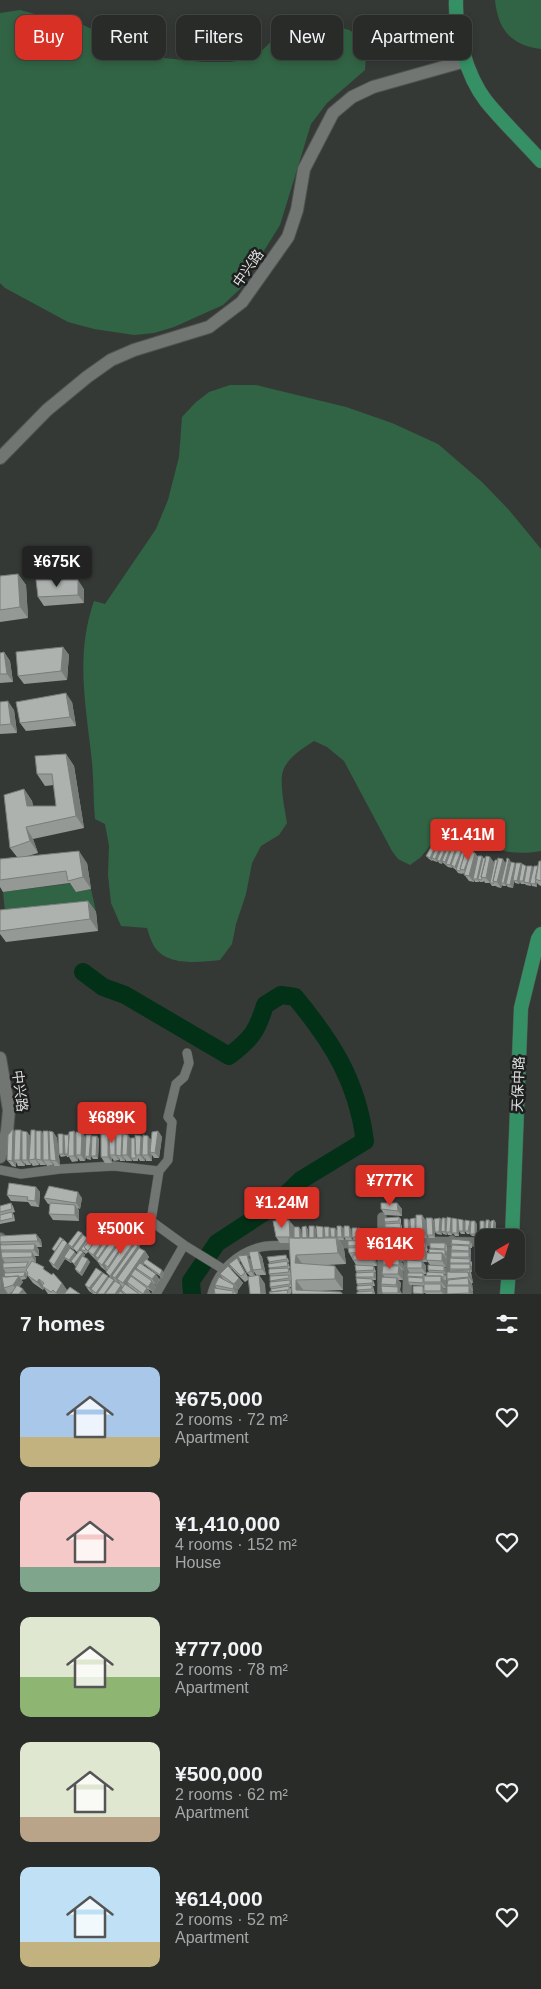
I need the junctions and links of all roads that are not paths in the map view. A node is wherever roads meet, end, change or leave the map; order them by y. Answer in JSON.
{"nodes":[{"id":1,"x":456,"y":0,"type":"edge"},
{"id":2,"x":465,"y":61,"type":"junction"},
{"id":3,"x":541,"y":161,"type":"edge"},
{"id":4,"x":0,"y":458,"type":"edge"},
{"id":5,"x":541,"y":934,"type":"edge"},
{"id":6,"x":188,"y":1053,"type":"dead end"},
{"id":7,"x":0,"y":1058,"type":"edge"},
{"id":8,"x":0,"y":1157,"type":"edge"},
{"id":9,"x":0,"y":1170,"type":"edge"},
{"id":10,"x":159,"y":1171,"type":"junction"},
{"id":11,"x":382,"y":1217,"type":"edge"},
{"id":12,"x":512,"y":1229,"type":"edge"},
{"id":13,"x":0,"y":1240,"type":"edge"},
{"id":14,"x":452,"y":1240,"type":"junction"},
{"id":15,"x":475,"y":1241,"type":"edge"},
{"id":16,"x":382,"y":1243,"type":"junction"},
{"id":17,"x":324,"y":1244,"type":"edge"},
{"id":18,"x":184,"y":1245,"type":"junction"},
{"id":19,"x":314,"y":1245,"type":"edge"},
{"id":20,"x":223,"y":1269,"type":"junction"},
{"id":21,"x":508,"y":1279,"type":"edge"},
{"id":22,"x":5,"y":1294,"type":"edge"},
{"id":23,"x":156,"y":1294,"type":"edge"},
{"id":24,"x":212,"y":1294,"type":"edge"},
{"id":25,"x":382,"y":1294,"type":"edge"},
{"id":26,"x":407,"y":1294,"type":"edge"},
{"id":27,"x":449,"y":1294,"type":"edge"},
{"id":28,"x":507,"y":1294,"type":"edge"}],
"edges":[{"from":1,"to":2,"type":"main road"},
{"from":2,"to":3,"type":"main road"},
{"from":2,"to":4,"type":"main road","name":"中兴路"},
{"from":5,"to":12,"type":"main road","name":"天保中路"},
{"from":6,"to":10,"type":"street"},
{"from":7,"to":8,"type":"main road","name":"中兴路"},
{"from":9,"to":10,"type":"street"},
{"from":10,"to":18,"type":"street"},
{"from":11,"to":16,"type":"street"},
{"from":13,"to":22,"type":"main road"},
{"from":14,"to":15,"type":"street"},
{"from":14,"to":26,"type":"street"},
{"from":14,"to":27,"type":"street"},
{"from":16,"to":17,"type":"street"},
{"from":16,"to":25,"type":"street"},
{"from":18,"to":20,"type":"street"},
{"from":18,"to":23,"type":"street"},
{"from":19,"to":20,"type":"street"},
{"from":20,"to":24,"type":"street"},
{"from":21,"to":28,"type":"main road"}]}
